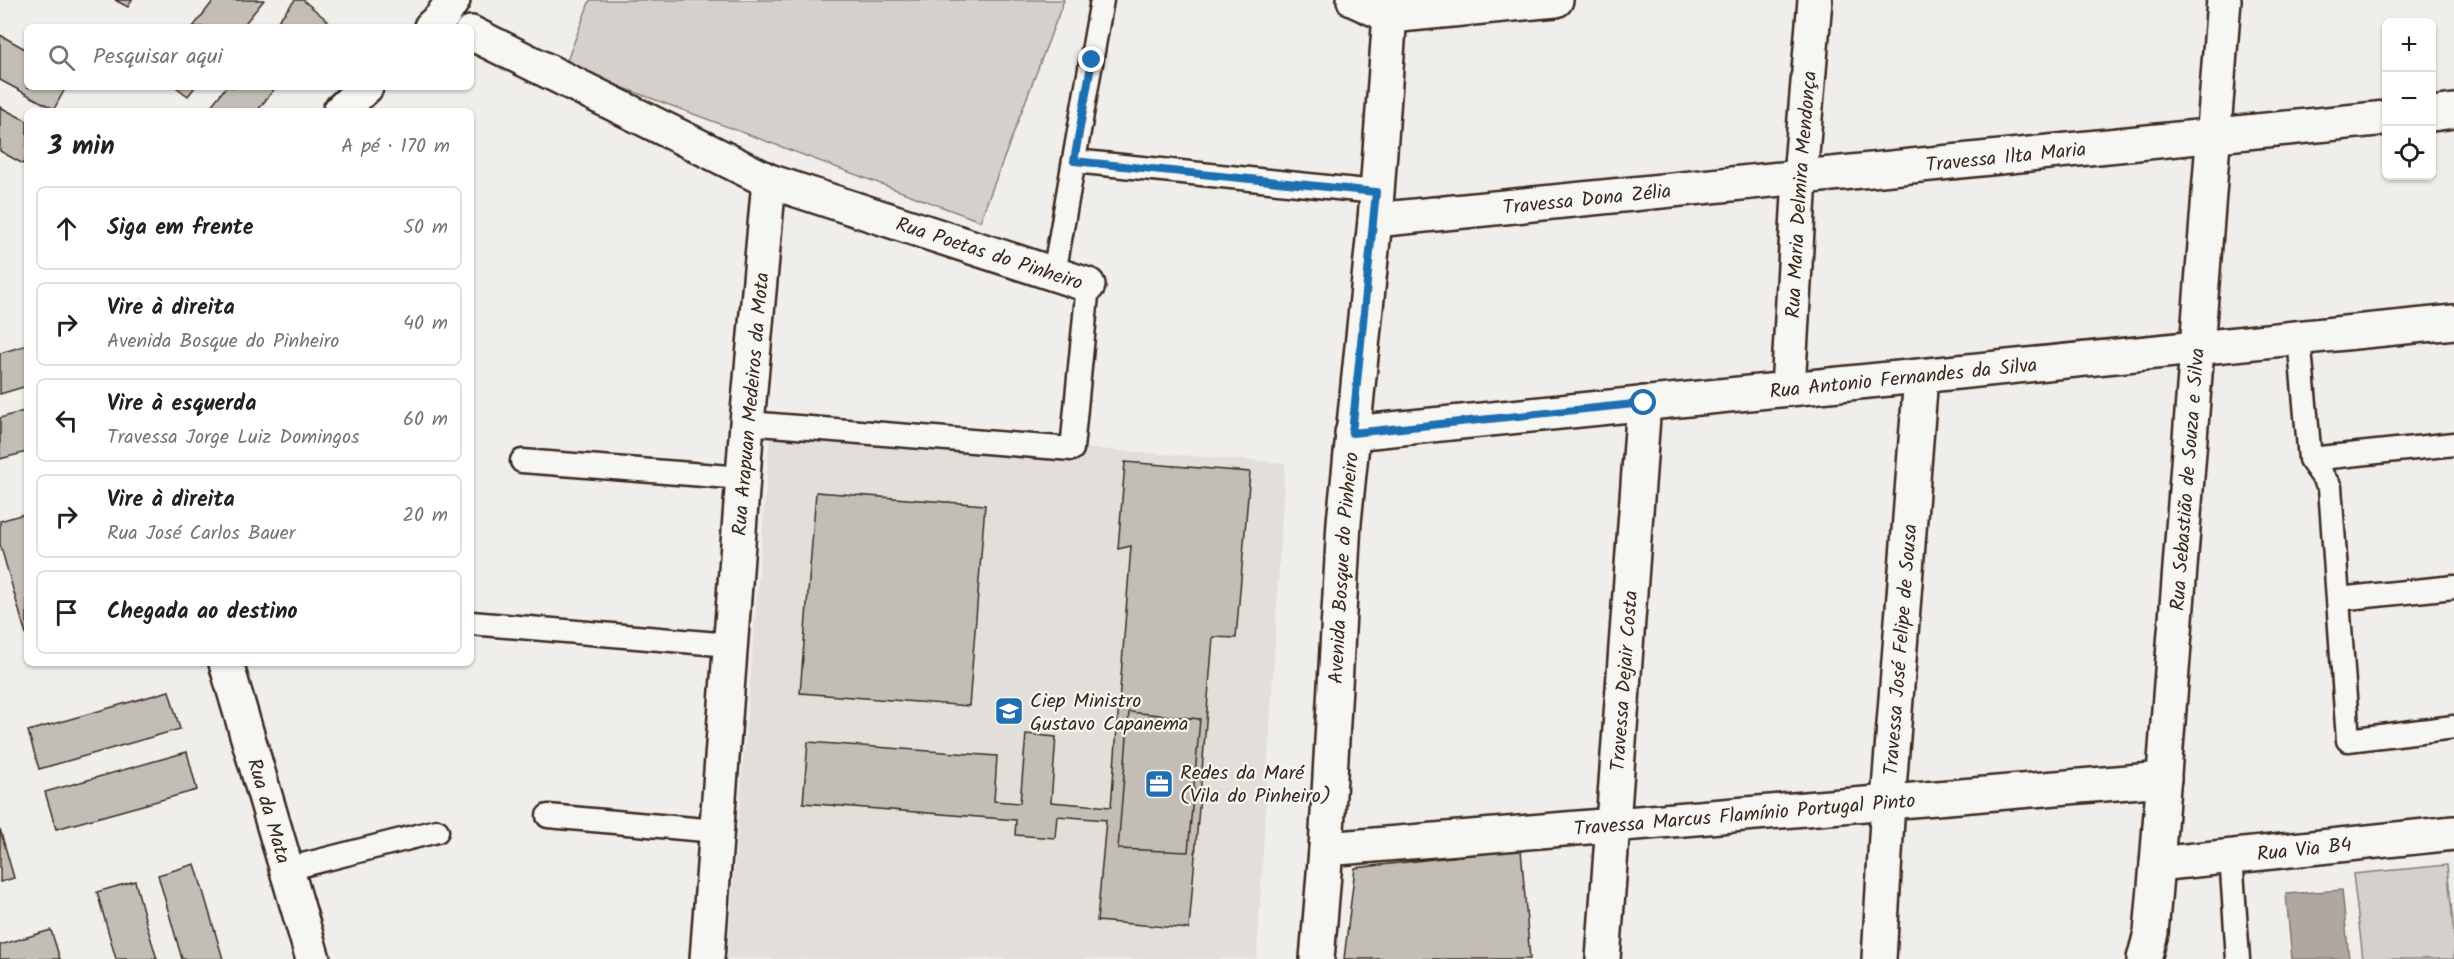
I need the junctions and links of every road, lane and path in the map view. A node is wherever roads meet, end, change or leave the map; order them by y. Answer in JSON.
{"nodes":[{"id":1,"x":1102,"y":0,"type":"edge"},
{"id":2,"x":1354,"y":0,"type":"edge"},
{"id":3,"x":1556,"y":0,"type":"edge"},
{"id":4,"x":1815,"y":0,"type":"edge"},
{"id":5,"x":2224,"y":0,"type":"edge"},
{"id":6,"x":1390,"y":8,"type":"edge"},
{"id":7,"x":474,"y":34,"type":"edge"},
{"id":8,"x":363,"y":90,"type":"edge"},
{"id":9,"x":343,"y":108,"type":"edge"},
{"id":10,"x":2454,"y":111,"type":"edge"},
{"id":11,"x":2436,"y":113,"type":"edge"},
{"id":12,"x":2382,"y":118,"type":"edge"},
{"id":13,"x":2213,"y":135,"type":"junction"},
{"id":14,"x":1074,"y":161,"type":"junction"},
{"id":15,"x":1800,"y":177,"type":"junction"},
{"id":16,"x":769,"y":181,"type":"junction"},
{"id":17,"x":1376,"y":206,"type":"junction"},
{"id":18,"x":1054,"y":274,"type":"junction"},
{"id":19,"x":1088,"y":285,"type":"joint"},
{"id":20,"x":2454,"y":322,"type":"edge"},
{"id":21,"x":2299,"y":338,"type":"junction"},
{"id":22,"x":2197,"y":348,"type":"junction"},
{"id":23,"x":1921,"y":376,"type":"junction"},
{"id":24,"x":1788,"y":389,"type":"junction"},
{"id":25,"x":1644,"y":403,"type":"junction"},
{"id":26,"x":747,"y":423,"type":"junction"},
{"id":27,"x":1352,"y":433,"type":"junction"},
{"id":28,"x":2454,"y":444,"type":"edge"},
{"id":29,"x":2310,"y":459,"type":"junction"},
{"id":30,"x":522,"y":461,"type":"dead end"},
{"id":31,"x":743,"y":478,"type":"junction"},
{"id":32,"x":2454,"y":586,"type":"edge"},
{"id":33,"x":2338,"y":598,"type":"junction"},
{"id":34,"x":474,"y":623,"type":"edge"},
{"id":35,"x":730,"y":645,"type":"junction"},
{"id":36,"x":227,"y":666,"type":"edge"},
{"id":37,"x":2454,"y":728,"type":"edge"},
{"id":38,"x":2164,"y":779,"type":"junction"},
{"id":39,"x":1888,"y":802,"type":"junction"},
{"id":40,"x":548,"y":816,"type":"dead end"},
{"id":41,"x":1612,"y":826,"type":"junction"},
{"id":42,"x":437,"y":831,"type":"dead end"},
{"id":43,"x":716,"y":831,"type":"junction"},
{"id":44,"x":2454,"y":833,"type":"edge"},
{"id":45,"x":1326,"y":849,"type":"junction"},
{"id":46,"x":2231,"y":856,"type":"junction"},
{"id":47,"x":2157,"y":864,"type":"junction"},
{"id":48,"x":286,"y":869,"type":"junction"},
{"id":49,"x":313,"y":959,"type":"edge"},
{"id":50,"x":707,"y":959,"type":"edge"},
{"id":51,"x":1317,"y":959,"type":"edge"},
{"id":52,"x":1603,"y":959,"type":"edge"},
{"id":53,"x":1879,"y":959,"type":"edge"},
{"id":54,"x":2144,"y":959,"type":"edge"},
{"id":55,"x":2238,"y":959,"type":"edge"}],
"edges":[{"from":1,"to":14,"type":"lane"},
{"from":2,"to":6,"type":"street"},
{"from":3,"to":6,"type":"street"},
{"from":4,"to":15,"type":"street","name":"Rua Maria Delmira Mendonça"},
{"from":5,"to":13,"type":"street","name":"Rua Sebastião de Souza e Silva"},
{"from":6,"to":17,"type":"street","name":"Avenida Bosque do Pinheiro"},
{"from":7,"to":16,"type":"street"},
{"from":8,"to":9,"type":"street"},
{"from":10,"to":11,"type":"street"},
{"from":12,"to":13,"type":"street","name":"Travessa Ilta Maria"},
{"from":13,"to":15,"type":"street","name":"Travessa Ilta Maria"},
{"from":13,"to":22,"type":"street","name":"Rua Sebastião de Souza e Silva"},
{"from":14,"to":17,"type":"lane"},
{"from":14,"to":18,"type":"lane"},
{"from":15,"to":17,"type":"street","name":"Travessa Dona Zélia"},
{"from":15,"to":24,"type":"street","name":"Rua Maria Delmira Mendonça"},
{"from":16,"to":18,"type":"street","name":"Rua Poetas do Pinheiro"},
{"from":16,"to":26,"type":"street","name":"Rua Arapuan Medeiros da Mota"},
{"from":17,"to":27,"type":"street","name":"Avenida Bosque do Pinheiro"},
{"from":18,"to":19,"type":"street","name":"Rua Poetas do Pinheiro"},
{"from":19,"to":26,"type":"lane","name":"Rua Poetas do Pinheiro"},
{"from":20,"to":21,"type":"street","name":"Rua Antonio Fernandes da Silva"},
{"from":21,"to":22,"type":"street","name":"Rua Antonio Fernandes da Silva"},
{"from":21,"to":29,"type":"lane"},
{"from":22,"to":23,"type":"street","name":"Rua Antonio Fernandes da Silva"},
{"from":22,"to":38,"type":"street","name":"Rua Sebastião de Souza e Silva"},
{"from":23,"to":24,"type":"street","name":"Rua Antonio Fernandes da Silva"},
{"from":23,"to":39,"type":"street","name":"Travessa José Felipe de Sousa"},
{"from":24,"to":25,"type":"street","name":"Rua Antonio Fernandes da Silva"},
{"from":25,"to":27,"type":"street","name":"Rua Antonio Fernandes da Silva"},
{"from":25,"to":41,"type":"street","name":"Travessa Dejair Costa"},
{"from":26,"to":31,"type":"street","name":"Rua Arapuan Medeiros da Mota"},
{"from":27,"to":45,"type":"street","name":"Avenida Bosque do Pinheiro"},
{"from":28,"to":29,"type":"lane"},
{"from":29,"to":33,"type":"lane"},
{"from":30,"to":31,"type":"lane"},
{"from":31,"to":35,"type":"street","name":"Rua Arapuan Medeiros da Mota"},
{"from":32,"to":33,"type":"lane"},
{"from":33,"to":37,"type":"lane"},
{"from":34,"to":35,"type":"lane"},
{"from":35,"to":43,"type":"street","name":"Rua Arapuan Medeiros da Mota"},
{"from":36,"to":48,"type":"street","name":"Rua da Mata"},
{"from":38,"to":39,"type":"street","name":"Travessa Marcus Flamínio Portugal Pinto"},
{"from":38,"to":47,"type":"street","name":"Rua Sebastião de Souza e Silva"},
{"from":39,"to":41,"type":"street","name":"Travessa Marcus Flamínio Portugal Pinto"},
{"from":39,"to":53,"type":"street","name":"Travessa José Felipe de Sousa"},
{"from":40,"to":43,"type":"lane"},
{"from":41,"to":45,"type":"street","name":"Travessa Marcus Flamínio Portugal Pinto"},
{"from":41,"to":52,"type":"street","name":"Travessa Dejair Costa"},
{"from":42,"to":48,"type":"lane"},
{"from":43,"to":50,"type":"street","name":"Rua Arapuan Medeiros da Mota"},
{"from":44,"to":46,"type":"street","name":"Rua Via B4"},
{"from":45,"to":51,"type":"street","name":"Avenida Bosque do Pinheiro"},
{"from":46,"to":47,"type":"street","name":"Rua Via B4"},
{"from":46,"to":55,"type":"lane"},
{"from":47,"to":54,"type":"street","name":"Rua Sebastião de Souza e Silva"},
{"from":48,"to":49,"type":"street","name":"Rua da Mata"}]}
